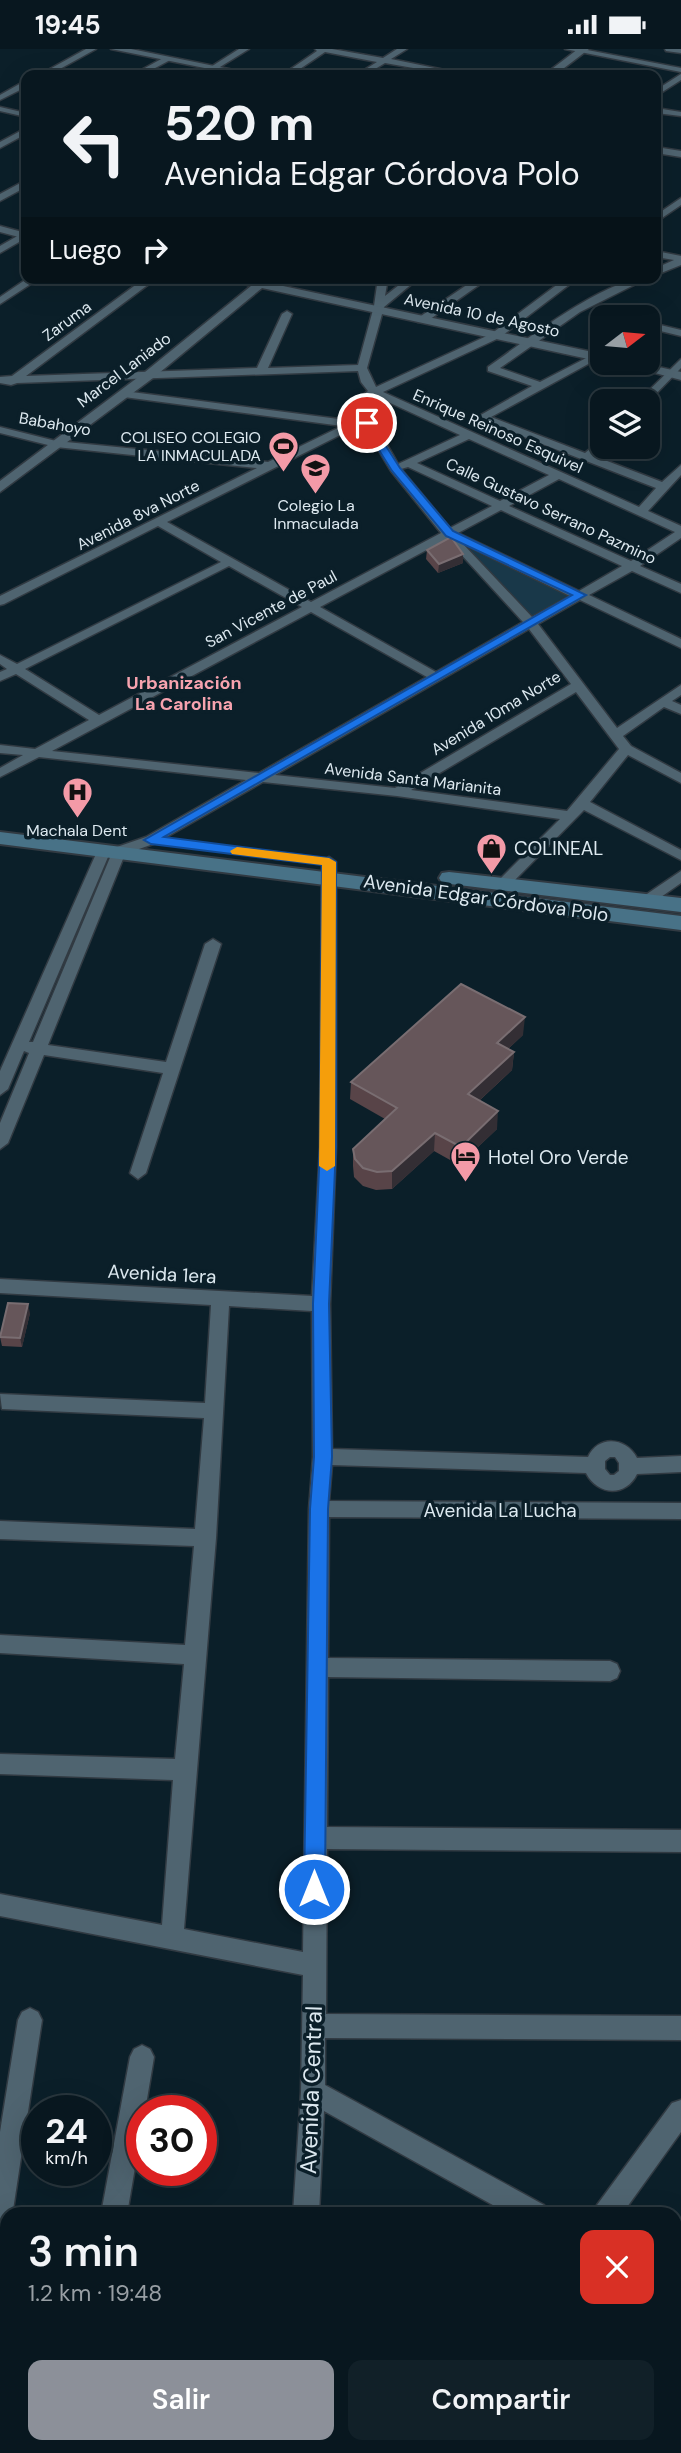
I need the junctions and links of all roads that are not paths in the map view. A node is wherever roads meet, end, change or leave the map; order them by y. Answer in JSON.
{"nodes":[{"id":1,"x":92,"y":49,"type":"edge"},
{"id":2,"x":116,"y":49,"type":"edge"},
{"id":3,"x":246,"y":49,"type":"edge"},
{"id":4,"x":321,"y":49,"type":"edge"},
{"id":5,"x":403,"y":49,"type":"edge"},
{"id":6,"x":569,"y":49,"type":"edge"},
{"id":7,"x":669,"y":49,"type":"edge"},
{"id":8,"x":583,"y":50,"type":"edge"},
{"id":9,"x":681,"y":51,"type":"edge"},
{"id":10,"x":168,"y":59,"type":"junction"},
{"id":11,"x":386,"y":60,"type":"junction"},
{"id":12,"x":215,"y":68,"type":"junction"},
{"id":13,"x":52,"y":70,"type":"edge"},
{"id":14,"x":146,"y":70,"type":"edge"},
{"id":15,"x":211,"y":70,"type":"edge"},
{"id":16,"x":226,"y":70,"type":"edge"},
{"id":17,"x":293,"y":70,"type":"edge"},
{"id":18,"x":369,"y":70,"type":"edge"},
{"id":19,"x":438,"y":70,"type":"edge"},
{"id":20,"x":556,"y":70,"type":"edge"},
{"id":21,"x":681,"y":70,"type":"edge"},
{"id":22,"x":681,"y":76,"type":"edge"},
{"id":23,"x":21,"y":87,"type":"edge"},
{"id":24,"x":661,"y":90,"type":"edge"},
{"id":25,"x":0,"y":98,"type":"edge"},
{"id":26,"x":0,"y":109,"type":"edge"},
{"id":27,"x":661,"y":111,"type":"edge"},
{"id":28,"x":21,"y":114,"type":"edge"},
{"id":29,"x":681,"y":114,"type":"edge"},
{"id":30,"x":21,"y":134,"type":"edge"},
{"id":31,"x":0,"y":145,"type":"edge"},
{"id":32,"x":661,"y":151,"type":"edge"},
{"id":33,"x":681,"y":154,"type":"edge"},
{"id":34,"x":0,"y":185,"type":"edge"},
{"id":35,"x":21,"y":190,"type":"edge"},
{"id":36,"x":21,"y":190,"type":"edge"},
{"id":37,"x":0,"y":198,"type":"edge"},
{"id":38,"x":681,"y":201,"type":"edge"},
{"id":39,"x":661,"y":215,"type":"edge"},
{"id":40,"x":0,"y":229,"type":"edge"},
{"id":41,"x":21,"y":234,"type":"edge"},
{"id":42,"x":21,"y":238,"type":"edge"},
{"id":43,"x":0,"y":250,"type":"edge"},
{"id":44,"x":661,"y":255,"type":"edge"},
{"id":45,"x":681,"y":260,"type":"edge"},
{"id":46,"x":661,"y":270,"type":"edge"},
{"id":47,"x":26,"y":284,"type":"edge"},
{"id":48,"x":144,"y":284,"type":"edge"},
{"id":49,"x":259,"y":284,"type":"edge"},
{"id":50,"x":276,"y":284,"type":"edge"},
{"id":51,"x":382,"y":284,"type":"edge"},
{"id":52,"x":407,"y":284,"type":"edge"},
{"id":53,"x":475,"y":284,"type":"edge"},
{"id":54,"x":565,"y":284,"type":"edge"},
{"id":55,"x":630,"y":284,"type":"edge"},
{"id":56,"x":0,"y":301,"type":"edge"},
{"id":57,"x":378,"y":308,"type":"junction"},
{"id":58,"x":287,"y":314,"type":"dead end"},
{"id":59,"x":422,"y":320,"type":"junction"},
{"id":60,"x":660,"y":328,"type":"edge"},
{"id":61,"x":681,"y":333,"type":"edge"},
{"id":62,"x":495,"y":335,"type":"junction"},
{"id":63,"x":529,"y":343,"type":"junction"},
{"id":64,"x":590,"y":356,"type":"edge"},
{"id":65,"x":590,"y":362,"type":"edge"},
{"id":66,"x":681,"y":362,"type":"edge"},
{"id":67,"x":362,"y":368,"type":"junction"},
{"id":68,"x":261,"y":372,"type":"junction"},
{"id":69,"x":675,"y":375,"type":"edge"},
{"id":70,"x":149,"y":376,"type":"junction"},
{"id":71,"x":0,"y":380,"type":"edge"},
{"id":72,"x":14,"y":380,"type":"junction"},
{"id":73,"x":541,"y":386,"type":"junction"},
{"id":74,"x":657,"y":389,"type":"edge"},
{"id":75,"x":0,"y":390,"type":"edge"},
{"id":76,"x":374,"y":392,"type":"junction"},
{"id":77,"x":124,"y":394,"type":"junction"},
{"id":78,"x":481,"y":417,"type":"junction"},
{"id":79,"x":361,"y":423,"type":"junction"},
{"id":80,"x":0,"y":430,"type":"edge"},
{"id":81,"x":463,"y":432,"type":"junction"},
{"id":82,"x":56,"y":443,"type":"junction"},
{"id":83,"x":590,"y":454,"type":"edge"},
{"id":84,"x":586,"y":458,"type":"junction"},
{"id":85,"x":408,"y":463,"type":"junction"},
{"id":86,"x":271,"y":466,"type":"junction"},
{"id":87,"x":681,"y":468,"type":"edge"},
{"id":88,"x":395,"y":469,"type":"junction"},
{"id":89,"x":558,"y":475,"type":"junction"},
{"id":90,"x":664,"y":487,"type":"junction"},
{"id":91,"x":0,"y":488,"type":"edge"},
{"id":92,"x":503,"y":506,"type":"junction"},
{"id":93,"x":640,"y":512,"type":"junction"},
{"id":94,"x":159,"y":522,"type":"junction"},
{"id":95,"x":681,"y":532,"type":"edge"},
{"id":96,"x":449,"y":533,"type":"junction"},
{"id":97,"x":229,"y":562,"type":"junction"},
{"id":98,"x":632,"y":565,"type":"junction"},
{"id":99,"x":681,"y":589,"type":"edge"},
{"id":100,"x":580,"y":595,"type":"junction"},
{"id":101,"x":0,"y":601,"type":"edge"},
{"id":102,"x":312,"y":607,"type":"junction"},
{"id":103,"x":531,"y":623,"type":"junction"},
{"id":104,"x":681,"y":644,"type":"edge"},
{"id":105,"x":0,"y":659,"type":"edge"},
{"id":106,"x":16,"y":669,"type":"junction"},
{"id":107,"x":0,"y":677,"type":"edge"},
{"id":108,"x":437,"y":678,"type":"junction"},
{"id":109,"x":578,"y":686,"type":"junction"},
{"id":110,"x":681,"y":689,"type":"edge"},
{"id":111,"x":664,"y":702,"type":"junction"},
{"id":112,"x":681,"y":710,"type":"edge"},
{"id":113,"x":100,"y":721,"type":"junction"},
{"id":114,"x":616,"y":735,"type":"junction"},
{"id":115,"x":0,"y":749,"type":"edge"},
{"id":116,"x":626,"y":749,"type":"junction"},
{"id":117,"x":36,"y":753,"type":"junction"},
{"id":118,"x":0,"y":773,"type":"edge"},
{"id":119,"x":259,"y":779,"type":"junction"},
{"id":120,"x":681,"y":779,"type":"edge"},
{"id":121,"x":397,"y":792,"type":"junction"},
{"id":122,"x":582,"y":803,"type":"junction"},
{"id":123,"x":571,"y":816,"type":"junction"},
{"id":124,"x":0,"y":822,"type":"edge"},
{"id":125,"x":0,"y":838,"type":"edge"},
{"id":126,"x":151,"y":840,"type":"junction"},
{"id":127,"x":111,"y":851,"type":"junction"},
{"id":128,"x":681,"y":856,"type":"edge"},
{"id":129,"x":330,"y":870,"type":"junction"},
{"id":130,"x":681,"y":876,"type":"edge"},
{"id":131,"x":505,"y":882,"type":"junction"},
{"id":132,"x":646,"y":901,"type":"junction"},
{"id":133,"x":681,"y":905,"type":"edge"},
{"id":134,"x":681,"y":923,"type":"edge"},
{"id":135,"x":213,"y":944,"type":"dead end"},
{"id":136,"x":18,"y":1046,"type":"junction"},
{"id":137,"x":37,"y":1048,"type":"junction"},
{"id":138,"x":173,"y":1069,"type":"junction"},
{"id":139,"x":0,"y":1089,"type":"edge"},
{"id":140,"x":0,"y":1143,"type":"edge"},
{"id":141,"x":138,"y":1173,"type":"dead end"},
{"id":142,"x":0,"y":1286,"type":"edge"},
{"id":143,"x":220,"y":1298,"type":"junction"},
{"id":144,"x":321,"y":1304,"type":"junction"},
{"id":145,"x":2,"y":1401,"type":"dead end"},
{"id":146,"x":215,"y":1411,"type":"junction"},
{"id":147,"x":323,"y":1457,"type":"junction"},
{"id":148,"x":681,"y":1464,"type":"edge"},
{"id":149,"x":319,"y":1509,"type":"junction"},
{"id":150,"x":681,"y":1511,"type":"edge"},
{"id":151,"x":0,"y":1530,"type":"edge"},
{"id":152,"x":206,"y":1538,"type":"junction"},
{"id":153,"x":0,"y":1644,"type":"edge"},
{"id":154,"x":196,"y":1655,"type":"junction"},
{"id":155,"x":317,"y":1667,"type":"junction"},
{"id":156,"x":610,"y":1671,"type":"dead end"},
{"id":157,"x":0,"y":1764,"type":"edge"},
{"id":158,"x":184,"y":1770,"type":"junction"},
{"id":159,"x":315,"y":1838,"type":"junction"},
{"id":160,"x":681,"y":1841,"type":"edge"},
{"id":161,"x":0,"y":1905,"type":"edge"},
{"id":162,"x":172,"y":1938,"type":"junction"},
{"id":163,"x":314,"y":1966,"type":"junction"},
{"id":164,"x":30,"y":2020,"type":"dead end"},
{"id":165,"x":313,"y":2026,"type":"junction"},
{"id":166,"x":681,"y":2028,"type":"edge"},
{"id":167,"x":142,"y":2057,"type":"dead end"},
{"id":168,"x":313,"y":2092,"type":"junction"},
{"id":169,"x":681,"y":2112,"type":"edge"},
{"id":170,"x":0,"y":2207,"type":"edge"},
{"id":171,"x":115,"y":2207,"type":"edge"},
{"id":172,"x":306,"y":2207,"type":"edge"},
{"id":173,"x":522,"y":2207,"type":"edge"},
{"id":174,"x":611,"y":2207,"type":"edge"}],
"edges":[{"from":1,"to":13,"type":"street"},
{"from":2,"to":10,"type":"street"},
{"from":3,"to":12,"type":"street"},
{"from":4,"to":11,"type":"street"},
{"from":4,"to":17,"type":"street"},
{"from":5,"to":11,"type":"street"},
{"from":6,"to":8,"type":"street"},
{"from":7,"to":9,"type":"street"},
{"from":8,"to":20,"type":"street"},
{"from":8,"to":21,"type":"street"},
{"from":10,"to":12,"type":"street"},
{"from":10,"to":14,"type":"street"},
{"from":11,"to":18,"type":"street"},
{"from":11,"to":19,"type":"street"},
{"from":12,"to":15,"type":"street"},
{"from":12,"to":16,"type":"street"},
{"from":22,"to":24,"type":"street"},
{"from":23,"to":25,"type":"street"},
{"from":26,"to":28,"type":"street"},
{"from":27,"to":29,"type":"street"},
{"from":30,"to":31,"type":"street"},
{"from":32,"to":33,"type":"street"},
{"from":34,"to":35,"type":"street"},
{"from":36,"to":37,"type":"street"},
{"from":38,"to":39,"type":"street"},
{"from":40,"to":41,"type":"street"},
{"from":42,"to":43,"type":"street"},
{"from":44,"to":45,"type":"street"},
{"from":45,"to":46,"type":"street"},
{"from":47,"to":56,"type":"street"},
{"from":48,"to":72,"type":"street","name":"Zaruma"},
{"from":49,"to":70,"type":"street","name":"Marcel Laniado"},
{"from":50,"to":57,"type":"street","name":"Avenida 10 de Agosto"},
{"from":51,"to":57,"type":"street"},
{"from":52,"to":57,"type":"street"},
{"from":53,"to":59,"type":"street"},
{"from":54,"to":62,"type":"street"},
{"from":55,"to":63,"type":"street"},
{"from":57,"to":59,"type":"street","name":"Avenida 10 de Agosto"},
{"from":57,"to":67,"type":"street"},
{"from":58,"to":68,"type":"street"},
{"from":59,"to":62,"type":"street","name":"Avenida 10 de Agosto"},
{"from":60,"to":61,"type":"street"},
{"from":62,"to":63,"type":"street","name":"Avenida 10 de Agosto"},
{"from":62,"to":76,"type":"street"},
{"from":63,"to":64,"type":"street","name":"Avenida 10 de Agosto"},
{"from":63,"to":73,"type":"street"},
{"from":65,"to":73,"type":"street"},
{"from":66,"to":69,"type":"street"},
{"from":67,"to":68,"type":"street"},
{"from":67,"to":76,"type":"street"},
{"from":68,"to":70,"type":"street"},
{"from":69,"to":74,"type":"street"},
{"from":70,"to":72,"type":"street"},
{"from":70,"to":77,"type":"street","name":"Marcel Laniado"},
{"from":71,"to":72,"type":"street"},
{"from":72,"to":75,"type":"street","name":"Zaruma"},
{"from":73,"to":78,"type":"street"},
{"from":76,"to":79,"type":"street"},
{"from":76,"to":81,"type":"street","name":"Enrique Reinoso Esquivel"},
{"from":77,"to":79,"type":"street"},
{"from":77,"to":82,"type":"street","name":"Marcel Laniado"},
{"from":78,"to":81,"type":"street"},
{"from":78,"to":84,"type":"street"},
{"from":79,"to":86,"type":"street","name":"Avenida 8va Norte"},
{"from":79,"to":88,"type":"street"},
{"from":80,"to":82,"type":"street","name":"Babahoyo"},
{"from":81,"to":85,"type":"street"},
{"from":81,"to":89,"type":"street","name":"Enrique Reinoso Esquivel"},
{"from":82,"to":86,"type":"street","name":"Babahoyo"},
{"from":82,"to":91,"type":"street","name":"Marcel Laniado"},
{"from":83,"to":84,"type":"street"},
{"from":84,"to":90,"type":"street"},
{"from":85,"to":88,"type":"street"},
{"from":85,"to":92,"type":"street","name":"Calle Gustavo Serrano Pazmino"},
{"from":86,"to":94,"type":"street","name":"Avenida 8va Norte"},
{"from":87,"to":90,"type":"street"},
{"from":88,"to":96,"type":"street"},
{"from":89,"to":92,"type":"street","name":"San Vicente de Paul"},
{"from":89,"to":93,"type":"street","name":"Enrique Reinoso Esquivel"},
{"from":90,"to":93,"type":"street"},
{"from":92,"to":96,"type":"street","name":"San Vicente de Paul"},
{"from":92,"to":98,"type":"street","name":"Calle Gustavo Serrano Pazmino"},
{"from":93,"to":95,"type":"street","name":"Enrique Reinoso Esquivel"},
{"from":94,"to":97,"type":"street"},
{"from":94,"to":101,"type":"street","name":"Avenida 8va Norte"},
{"from":95,"to":98,"type":"street"},
{"from":96,"to":100,"type":"street"},
{"from":96,"to":102,"type":"street","name":"San Vicente de Paul"},
{"from":96,"to":103,"type":"street"},
{"from":97,"to":102,"type":"street"},
{"from":97,"to":106,"type":"street"},
{"from":98,"to":99,"type":"street","name":"Calle Gustavo Serrano Pazmino"},
{"from":98,"to":100,"type":"street"},
{"from":100,"to":103,"type":"street"},
{"from":100,"to":104,"type":"street"},
{"from":102,"to":108,"type":"street"},
{"from":102,"to":113,"type":"street","name":"San Vicente de Paul"},
{"from":103,"to":108,"type":"street"},
{"from":103,"to":109,"type":"street"},
{"from":105,"to":106,"type":"street"},
{"from":106,"to":107,"type":"street"},
{"from":106,"to":113,"type":"street"},
{"from":108,"to":119,"type":"street"},
{"from":109,"to":114,"type":"street"},
{"from":109,"to":121,"type":"street","name":"Avenida 10ma Norte"},
{"from":110,"to":111,"type":"street"},
{"from":111,"to":112,"type":"street"},
{"from":111,"to":114,"type":"street"},
{"from":113,"to":117,"type":"street","name":"San Vicente de Paul"},
{"from":114,"to":116,"type":"street"},
{"from":115,"to":117,"type":"street","name":"Avenida Santa Marianita"},
{"from":116,"to":120,"type":"street"},
{"from":116,"to":122,"type":"street"},
{"from":117,"to":118,"type":"street","name":"San Vicente de Paul"},
{"from":117,"to":119,"type":"street","name":"Avenida Santa Marianita"},
{"from":119,"to":121,"type":"street","name":"Avenida Santa Marianita"},
{"from":119,"to":126,"type":"street"},
{"from":121,"to":123,"type":"street","name":"Avenida Santa Marianita"},
{"from":122,"to":123,"type":"street"},
{"from":122,"to":128,"type":"street"},
{"from":123,"to":131,"type":"street"},
{"from":124,"to":126,"type":"main road","name":"Avenida Edgar Córdova Polo"},
{"from":125,"to":127,"type":"main road","name":"Avenida Edgar Córdova Polo"},
{"from":126,"to":127,"type":"street"},
{"from":126,"to":129,"type":"main road","name":"Avenida Edgar Córdova Polo"},
{"from":127,"to":129,"type":"main road","name":"Avenida Edgar Córdova Polo"},
{"from":127,"to":136,"type":"street"},
{"from":127,"to":137,"type":"street"},
{"from":129,"to":131,"type":"main road","name":"Avenida Edgar Córdova Polo"},
{"from":129,"to":134,"type":"main road","name":"Avenida Edgar Córdova Polo"},
{"from":129,"to":144,"type":"street","name":"Avenida Central"},
{"from":130,"to":132,"type":"street"},
{"from":131,"to":132,"type":"main road","name":"Avenida Edgar Córdova Polo"},
{"from":132,"to":133,"type":"main road","name":"Avenida Edgar Córdova Polo"},
{"from":135,"to":138,"type":"street"},
{"from":136,"to":137,"type":"street"},
{"from":136,"to":139,"type":"street"},
{"from":137,"to":138,"type":"street"},
{"from":137,"to":140,"type":"street"},
{"from":138,"to":141,"type":"street"},
{"from":142,"to":143,"type":"street","name":"Avenida 1era"},
{"from":143,"to":144,"type":"street","name":"Avenida 1era"},
{"from":143,"to":146,"type":"street"},
{"from":144,"to":147,"type":"street","name":"Avenida Central"},
{"from":145,"to":146,"type":"street"},
{"from":146,"to":152,"type":"street"},
{"from":147,"to":148,"type":"street"},
{"from":147,"to":149,"type":"street","name":"Avenida Central"},
{"from":149,"to":150,"type":"street","name":"Avenida La Lucha"},
{"from":149,"to":155,"type":"street","name":"Avenida Central"},
{"from":151,"to":152,"type":"street"},
{"from":152,"to":154,"type":"street"},
{"from":153,"to":154,"type":"street"},
{"from":154,"to":158,"type":"street"},
{"from":155,"to":156,"type":"street"},
{"from":155,"to":159,"type":"street","name":"Avenida Central"},
{"from":157,"to":158,"type":"street"},
{"from":158,"to":162,"type":"street"},
{"from":159,"to":160,"type":"street"},
{"from":159,"to":163,"type":"street","name":"Avenida Central"},
{"from":161,"to":162,"type":"street"},
{"from":162,"to":163,"type":"street"},
{"from":163,"to":165,"type":"street","name":"Avenida Central"},
{"from":164,"to":170,"type":"street"},
{"from":165,"to":166,"type":"street"},
{"from":165,"to":168,"type":"street","name":"Avenida Central"},
{"from":167,"to":171,"type":"street"},
{"from":168,"to":172,"type":"street","name":"Avenida Central"},
{"from":168,"to":173,"type":"street"},
{"from":169,"to":174,"type":"street"}]}
